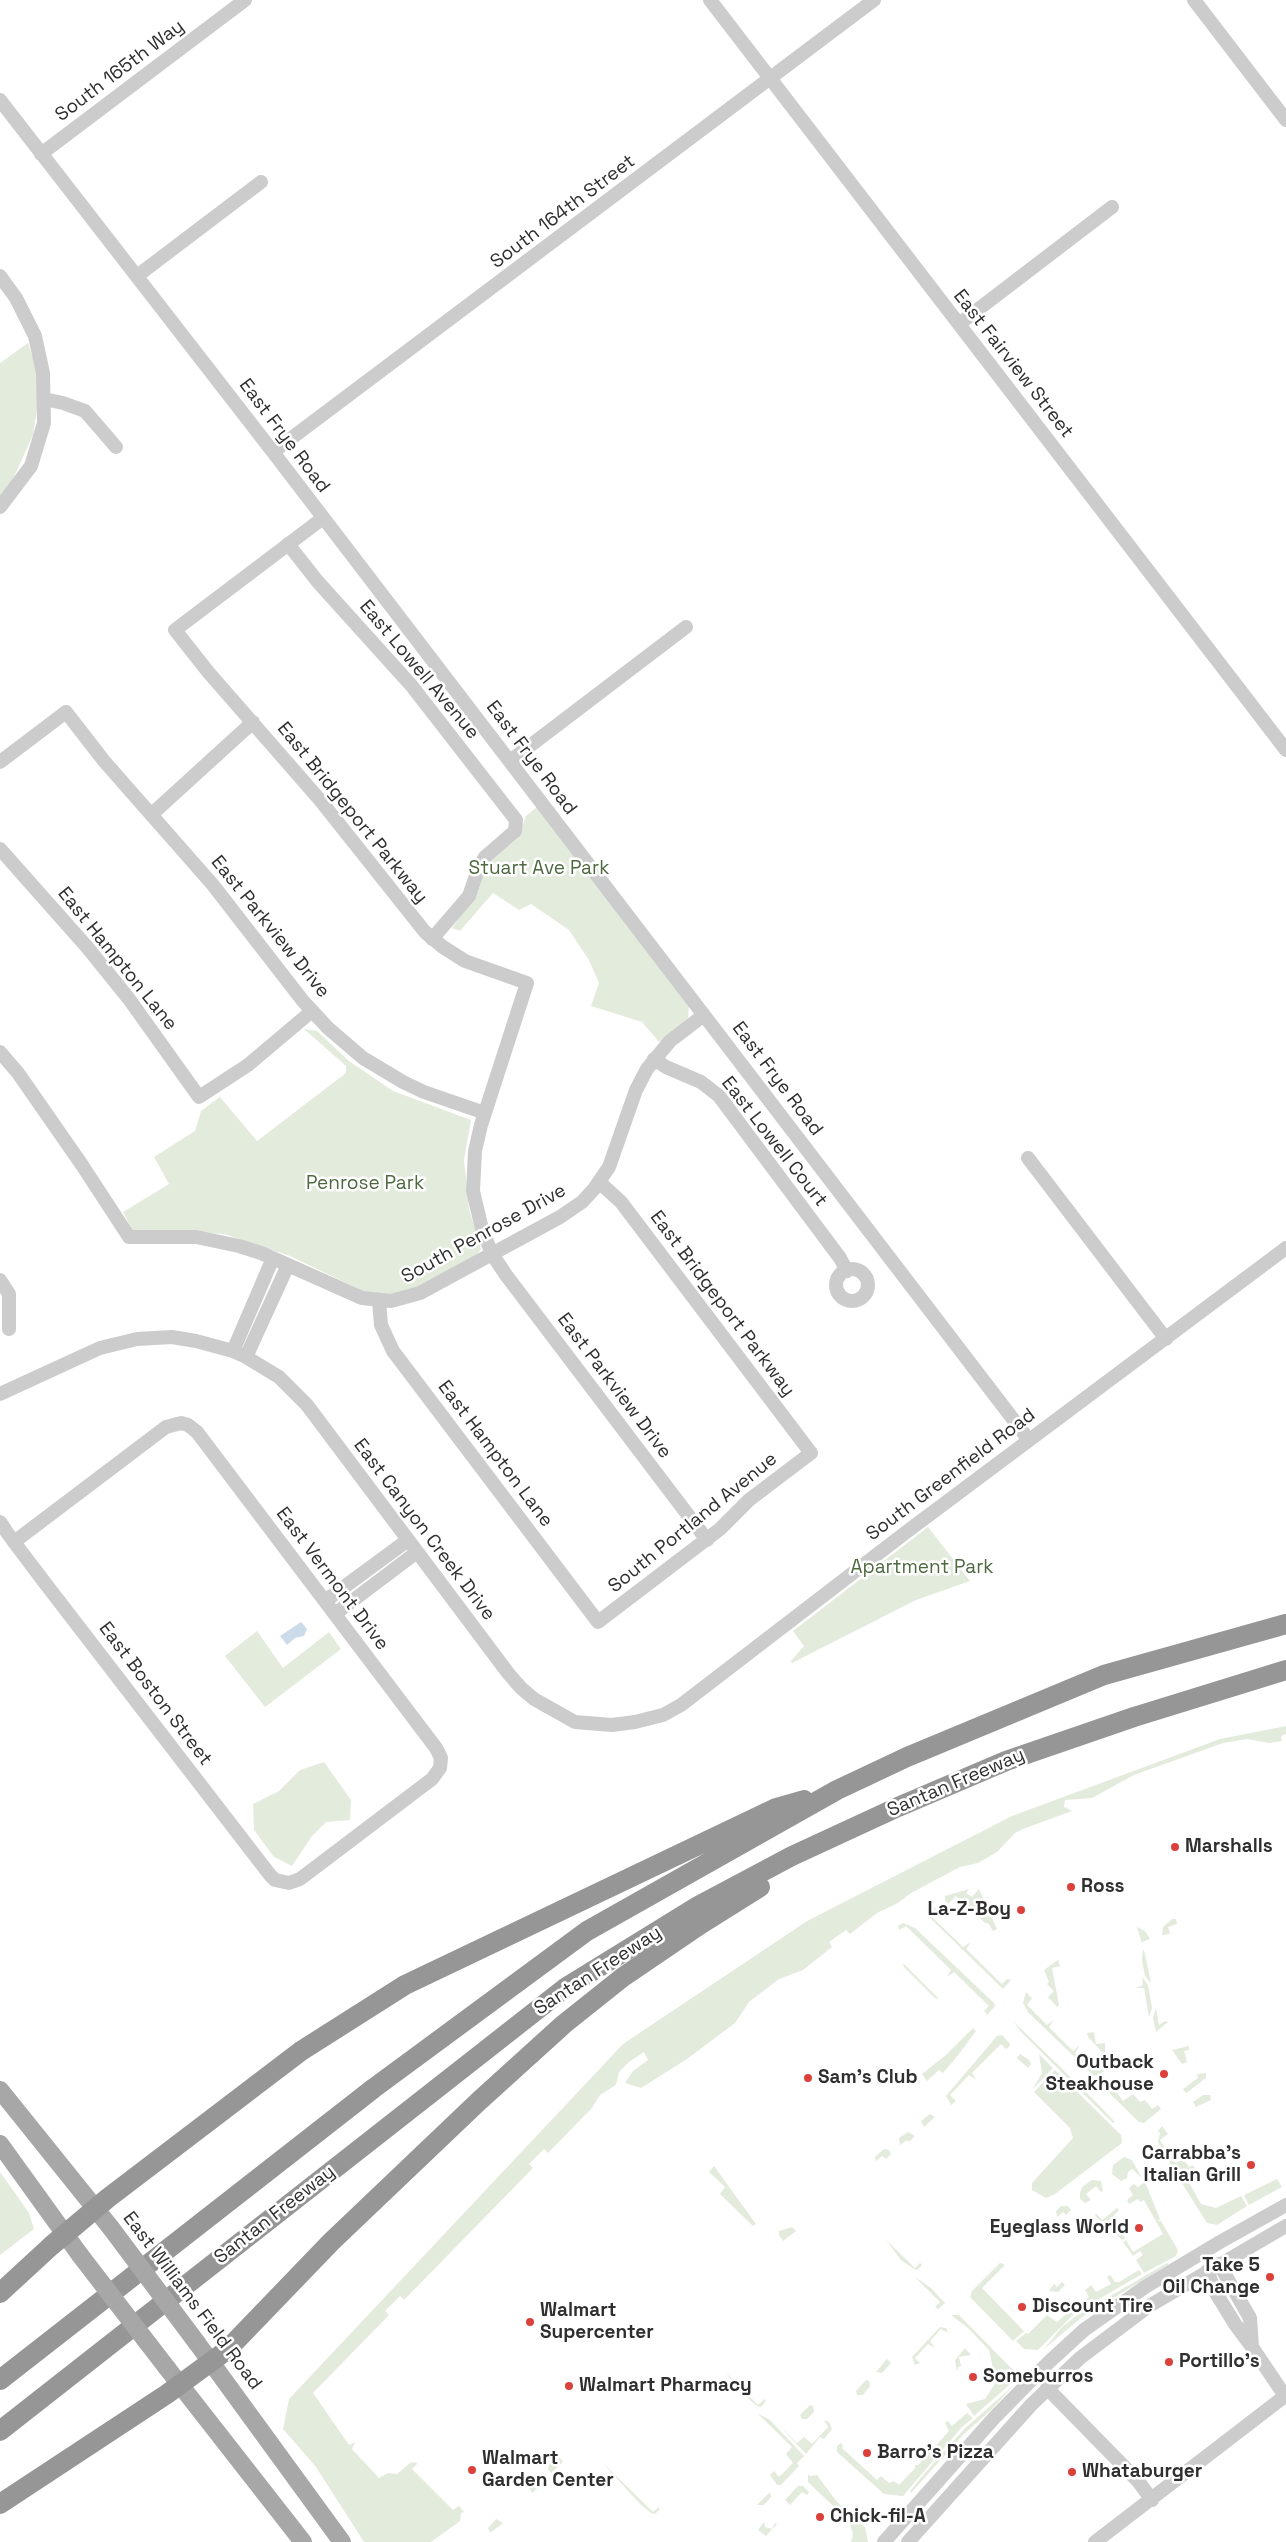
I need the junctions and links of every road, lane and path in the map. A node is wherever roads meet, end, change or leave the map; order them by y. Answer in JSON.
{"nodes":[{"id":1,"x":245,"y":0,"type":"edge"},
{"id":2,"x":710,"y":0,"type":"edge"},
{"id":3,"x":874,"y":0,"type":"edge"},
{"id":4,"x":1194,"y":0,"type":"edge"},
{"id":5,"x":770,"y":79,"type":"junction"},
{"id":6,"x":0,"y":100,"type":"edge"},
{"id":7,"x":1286,"y":120,"type":"edge"},
{"id":8,"x":41,"y":154,"type":"junction"},
{"id":9,"x":261,"y":182,"type":"dead end"},
{"id":10,"x":1112,"y":208,"type":"dead end"},
{"id":11,"x":0,"y":276,"type":"edge"},
{"id":12,"x":137,"y":276,"type":"junction"},
{"id":13,"x":958,"y":324,"type":"junction"},
{"id":14,"x":44,"y":399,"type":"junction"},
{"id":15,"x":116,"y":447,"type":"dead end"},
{"id":16,"x":273,"y":452,"type":"junction"},
{"id":17,"x":0,"y":507,"type":"edge"},
{"id":18,"x":323,"y":518,"type":"junction"},
{"id":19,"x":288,"y":544,"type":"junction"},
{"id":20,"x":686,"y":627,"type":"dead end"},
{"id":21,"x":253,"y":722,"type":"junction"},
{"id":22,"x":1286,"y":750,"type":"edge"},
{"id":23,"x":510,"y":761,"type":"junction"},
{"id":24,"x":0,"y":762,"type":"edge"},
{"id":25,"x":152,"y":814,"type":"junction"},
{"id":26,"x":0,"y":849,"type":"edge"},
{"id":27,"x":432,"y":939,"type":"junction"},
{"id":28,"x":527,"y":983,"type":"joint"},
{"id":29,"x":312,"y":1011,"type":"junction"},
{"id":30,"x":704,"y":1016,"type":"junction"},
{"id":31,"x":0,"y":1052,"type":"edge"},
{"id":32,"x":654,"y":1059,"type":"junction"},
{"id":33,"x":485,"y":1113,"type":"junction"},
{"id":34,"x":1028,"y":1158,"type":"dead end"},
{"id":35,"x":599,"y":1182,"type":"junction"},
{"id":36,"x":1286,"y":1248,"type":"edge"},
{"id":37,"x":492,"y":1254,"type":"junction"},
{"id":38,"x":274,"y":1258,"type":"junction"},
{"id":39,"x":288,"y":1265,"type":"junction"},
{"id":40,"x":847,"y":1271,"type":"dead end"},
{"id":41,"x":0,"y":1280,"type":"edge"},
{"id":42,"x":379,"y":1301,"type":"junction"},
{"id":43,"x":9,"y":1329,"type":"dead end"},
{"id":44,"x":1166,"y":1339,"type":"junction"},
{"id":45,"x":240,"y":1354,"type":"junction"},
{"id":46,"x":0,"y":1394,"type":"edge"},
{"id":47,"x":1030,"y":1440,"type":"junction"},
{"id":48,"x":811,"y":1453,"type":"joint"},
{"id":49,"x":0,"y":1522,"type":"edge"},
{"id":50,"x":408,"y":1540,"type":"junction"},
{"id":51,"x":707,"y":1540,"type":"junction"},
{"id":52,"x":14,"y":1542,"type":"junction"},
{"id":53,"x":417,"y":1552,"type":"junction"},
{"id":54,"x":325,"y":1601,"type":"junction"},
{"id":55,"x":335,"y":1614,"type":"junction"},
{"id":56,"x":598,"y":1622,"type":"joint"},
{"id":57,"x":1286,"y":1624,"type":"edge"},
{"id":58,"x":1286,"y":1670,"type":"edge"},
{"id":59,"x":575,"y":1722,"type":"joint"},
{"id":60,"x":440,"y":1768,"type":"joint"},
{"id":61,"x":837,"y":1790,"type":"junction"},
{"id":62,"x":898,"y":1807,"type":"junction"},
{"id":63,"x":0,"y":2090,"type":"edge"},
{"id":64,"x":0,"y":2144,"type":"edge"},
{"id":65,"x":1286,"y":2205,"type":"edge"},
{"id":66,"x":97,"y":2210,"type":"junction"},
{"id":67,"x":1286,"y":2226,"type":"edge"},
{"id":68,"x":66,"y":2233,"type":"junction"},
{"id":69,"x":1213,"y":2268,"type":"junction"},
{"id":70,"x":0,"y":2293,"type":"edge"},
{"id":71,"x":211,"y":2361,"type":"junction"},
{"id":72,"x":0,"y":2380,"type":"edge"},
{"id":73,"x":180,"y":2385,"type":"junction"},
{"id":74,"x":1047,"y":2388,"type":"junction"},
{"id":75,"x":1285,"y":2396,"type":"edge"},
{"id":76,"x":0,"y":2431,"type":"edge"},
{"id":77,"x":1152,"y":2500,"type":"junction"},
{"id":78,"x":0,"y":2504,"type":"edge"},
{"id":79,"x":915,"y":2540,"type":"edge"},
{"id":80,"x":303,"y":2542,"type":"edge"},
{"id":81,"x":342,"y":2542,"type":"edge"},
{"id":82,"x":884,"y":2542,"type":"edge"},
{"id":83,"x":1094,"y":2542,"type":"edge"}],
"edges":[{"from":1,"to":8,"type":"street","name":"South 165th Way"},
{"from":2,"to":5,"type":"street","name":"East Fairview Street"},
{"from":3,"to":5,"type":"street","name":"South 164th Street"},
{"from":4,"to":7,"type":"street"},
{"from":5,"to":13,"type":"street","name":"East Fairview Street"},
{"from":5,"to":16,"type":"street","name":"South 164th Street"},
{"from":6,"to":8,"type":"street","name":"East Frye Road"},
{"from":8,"to":12,"type":"street","name":"East Frye Road"},
{"from":9,"to":12,"type":"street"},
{"from":10,"to":13,"type":"street"},
{"from":11,"to":14,"type":"street"},
{"from":12,"to":16,"type":"street","name":"East Frye Road"},
{"from":13,"to":22,"type":"street","name":"East Fairview Street"},
{"from":14,"to":15,"type":"street"},
{"from":14,"to":17,"type":"street"},
{"from":16,"to":18,"type":"street","name":"East Frye Road"},
{"from":18,"to":19,"type":"street"},
{"from":18,"to":23,"type":"street","name":"East Frye Road"},
{"from":19,"to":21,"type":"street","name":"East Bridgeport Parkway"},
{"from":19,"to":27,"type":"street","name":"East Lowell Avenue"},
{"from":20,"to":23,"type":"street"},
{"from":21,"to":25,"type":"street"},
{"from":21,"to":27,"type":"street","name":"East Bridgeport Parkway"},
{"from":23,"to":30,"type":"street","name":"East Frye Road"},
{"from":24,"to":25,"type":"street","name":"East Parkview Drive"},
{"from":25,"to":29,"type":"street","name":"East Parkview Drive"},
{"from":26,"to":29,"type":"street","name":"East Hampton Lane"},
{"from":27,"to":28,"type":"street","name":"East Bridgeport Parkway"},
{"from":28,"to":33,"type":"street","name":"East Parkview Drive"},
{"from":29,"to":33,"type":"street","name":"East Parkview Drive"},
{"from":30,"to":32,"type":"street","name":"South Penrose Drive"},
{"from":30,"to":47,"type":"street","name":"East Frye Road"},
{"from":31,"to":38,"type":"street","name":"South Penrose Drive"},
{"from":32,"to":35,"type":"street","name":"South Penrose Drive"},
{"from":32,"to":40,"type":"street","name":"East Lowell Court"},
{"from":33,"to":37,"type":"street","name":"East Parkview Drive"},
{"from":34,"to":44,"type":"street"},
{"from":35,"to":37,"type":"street","name":"South Penrose Drive"},
{"from":35,"to":48,"type":"street","name":"East Bridgeport Parkway"},
{"from":36,"to":44,"type":"street","name":"South Greenfield Road"},
{"from":37,"to":42,"type":"street","name":"South Penrose Drive"},
{"from":37,"to":51,"type":"street","name":"East Parkview Drive"},
{"from":38,"to":39,"type":"street","name":"South Penrose Drive"},
{"from":38,"to":45,"type":"street"},
{"from":39,"to":42,"type":"street","name":"South Penrose Drive"},
{"from":39,"to":45,"type":"street"},
{"from":41,"to":43,"type":"street"},
{"from":42,"to":56,"type":"street","name":"East Hampton Lane"},
{"from":44,"to":47,"type":"street","name":"South Greenfield Road"},
{"from":45,"to":46,"type":"street","name":"East Canyon Creek Drive"},
{"from":45,"to":50,"type":"street","name":"East Canyon Creek Drive"},
{"from":47,"to":59,"type":"street","name":"South Greenfield Road"},
{"from":48,"to":51,"type":"street","name":"South Portland Avenue"},
{"from":49,"to":52,"type":"street","name":"East Boston Street"},
{"from":50,"to":53,"type":"street","name":"East Canyon Creek Drive"},
{"from":50,"to":54,"type":"street"},
{"from":51,"to":56,"type":"street","name":"South Portland Avenue"},
{"from":52,"to":54,"type":"street","name":"East Vermont Drive"},
{"from":52,"to":60,"type":"street","name":"East Boston Street"},
{"from":53,"to":55,"type":"street"},
{"from":53,"to":59,"type":"street","name":"East Canyon Creek Drive"},
{"from":54,"to":55,"type":"street","name":"East Vermont Drive"},
{"from":55,"to":60,"type":"street","name":"East Vermont Drive"},
{"from":57,"to":61,"type":"highway","name":"Santan Freeway"},
{"from":58,"to":62,"type":"highway","name":"Santan Freeway"},
{"from":61,"to":66,"type":"highway"},
{"from":61,"to":72,"type":"highway","name":"Santan Freeway"},
{"from":62,"to":71,"type":"highway"},
{"from":62,"to":76,"type":"highway","name":"Santan Freeway"},
{"from":63,"to":66,"type":"main road","name":"East Williams Field Road"},
{"from":64,"to":68,"type":"main road"},
{"from":65,"to":82,"type":"street"},
{"from":66,"to":68,"type":"highway"},
{"from":66,"to":71,"type":"main road","name":"East Williams Field Road","bridge":true},
{"from":67,"to":69,"type":"street"},
{"from":68,"to":70,"type":"highway"},
{"from":68,"to":73,"type":"main road","bridge":true},
{"from":69,"to":74,"type":"street"},
{"from":69,"to":75,"type":"street"},
{"from":71,"to":73,"type":"highway"},
{"from":71,"to":81,"type":"main road","name":"East Williams Field Road"},
{"from":73,"to":78,"type":"highway"},
{"from":73,"to":80,"type":"main road"},
{"from":74,"to":77,"type":"street"},
{"from":74,"to":79,"type":"street"},
{"from":75,"to":77,"type":"street"},
{"from":77,"to":83,"type":"street"}]}
